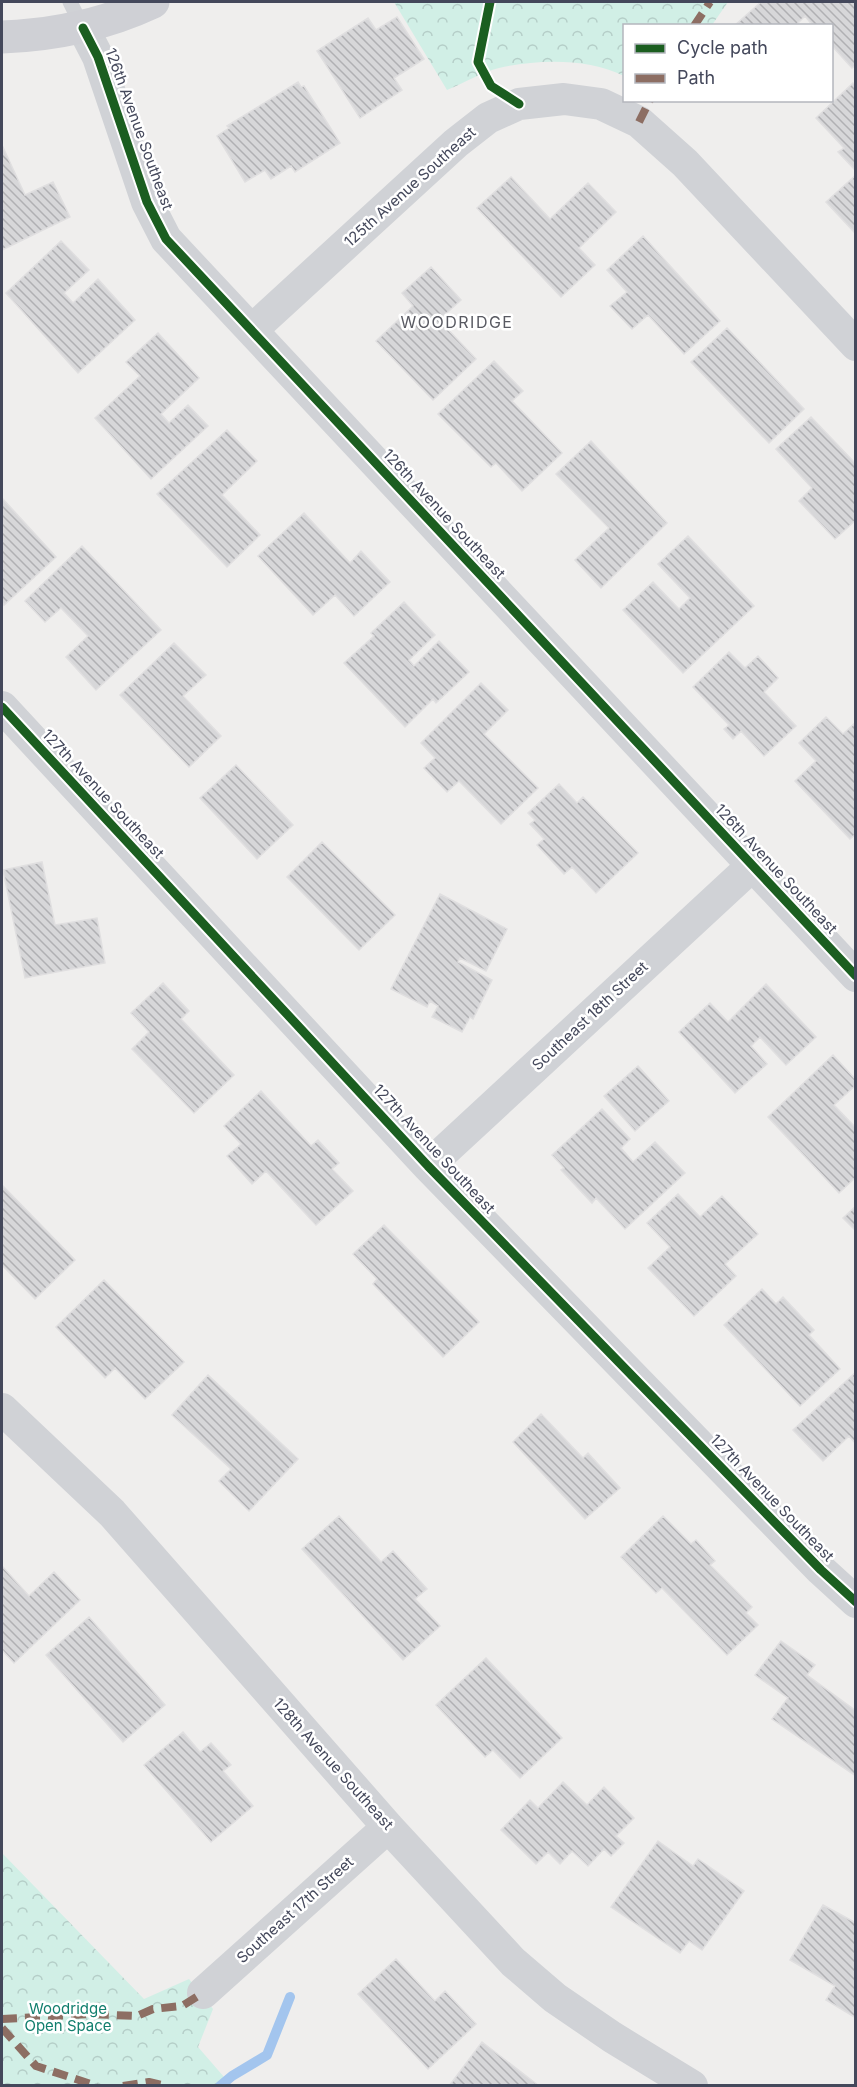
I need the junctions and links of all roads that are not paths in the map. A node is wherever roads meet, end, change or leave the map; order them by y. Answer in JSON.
{"nodes":[{"id":1,"x":153,"y":2,"type":"edge"},
{"id":2,"x":76,"y":15,"type":"edge"},
{"id":3,"x":2,"y":37,"type":"edge"},
{"id":4,"x":252,"y":330,"type":"junction"},
{"id":5,"x":855,"y":345,"type":"edge"},
{"id":6,"x":2,"y":707,"type":"edge"},
{"id":7,"x":752,"y":866,"type":"junction"},
{"id":8,"x":855,"y":976,"type":"edge"},
{"id":9,"x":428,"y":1166,"type":"junction"},
{"id":10,"x":2,"y":1409,"type":"edge"},
{"id":11,"x":855,"y":1602,"type":"edge"},
{"id":12,"x":388,"y":1827,"type":"junction"},
{"id":13,"x":203,"y":1993,"type":"dead end"},
{"id":14,"x":692,"y":2085,"type":"edge"}],
"edges":[{"from":1,"to":2,"type":"street"},
{"from":2,"to":3,"type":"street"},
{"from":2,"to":4,"type":"street","name":"126th Avenue Southeast"},
{"from":4,"to":5,"type":"street","name":"125th Avenue Southeast"},
{"from":4,"to":7,"type":"street","name":"126th Avenue Southeast"},
{"from":6,"to":9,"type":"street","name":"127th Avenue Southeast"},
{"from":7,"to":8,"type":"street","name":"126th Avenue Southeast"},
{"from":7,"to":9,"type":"street","name":"Southeast 18th Street"},
{"from":9,"to":11,"type":"street","name":"127th Avenue Southeast"},
{"from":10,"to":12,"type":"street","name":"128th Avenue Southeast"},
{"from":12,"to":13,"type":"street","name":"Southeast 17th Street"},
{"from":12,"to":14,"type":"street","name":"128th Avenue Southeast"}]}
